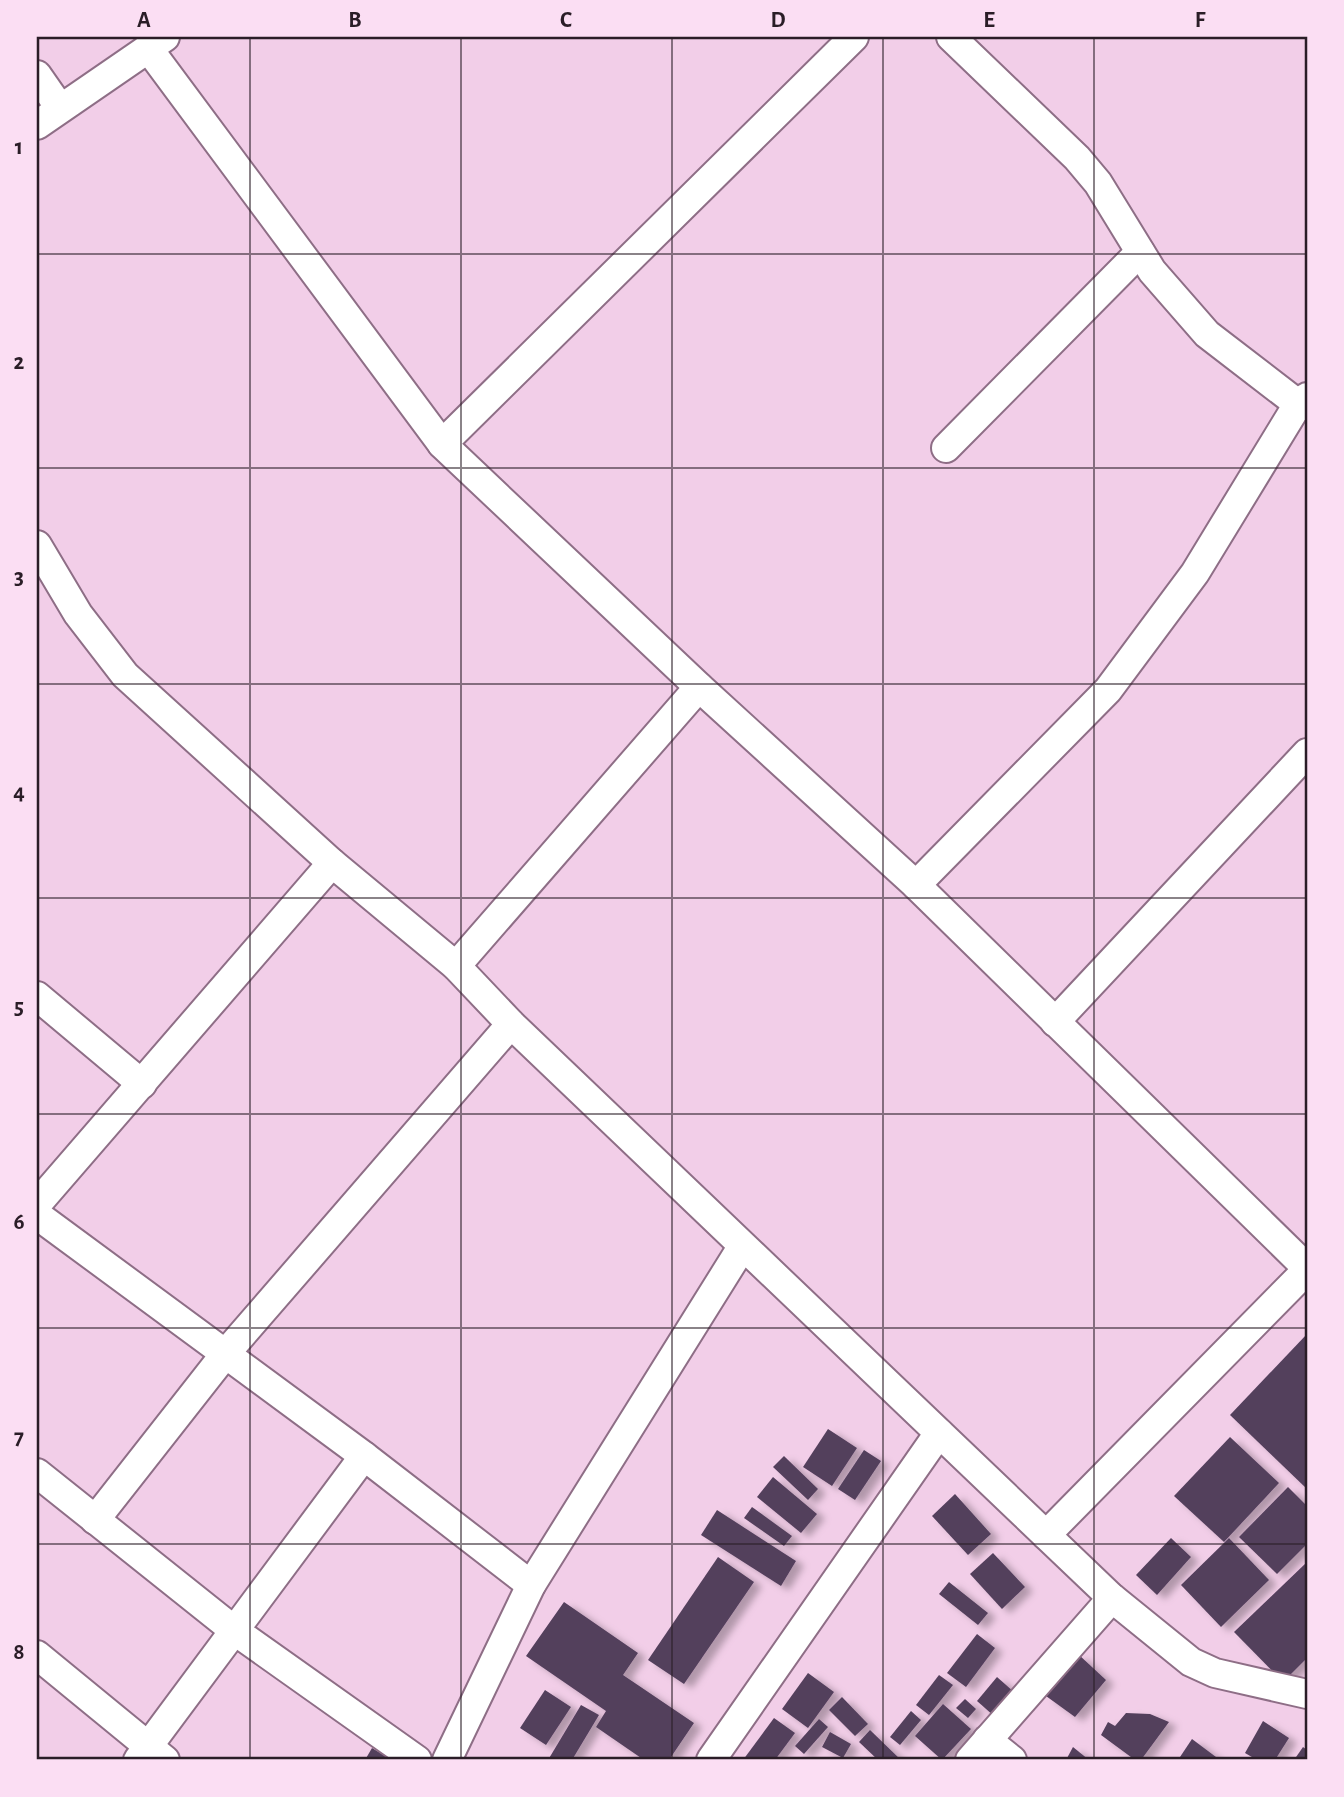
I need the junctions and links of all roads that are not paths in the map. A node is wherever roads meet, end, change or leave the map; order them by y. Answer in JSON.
{"nodes":[{"id":1,"x":854,"y":37,"type":"edge"},
{"id":2,"x":951,"y":37,"type":"edge"},
{"id":3,"x":157,"y":42,"type":"edge"},
{"id":4,"x":37,"y":75,"type":"edge"},
{"id":5,"x":60,"y":108,"type":"junction"},
{"id":6,"x":37,"y":125,"type":"edge"},
{"id":7,"x":1140,"y":252,"type":"junction"},
{"id":8,"x":1304,"y":403,"type":"edge"},
{"id":9,"x":442,"y":444,"type":"junction"},
{"id":10,"x":946,"y":448,"type":"dead end"},
{"id":11,"x":37,"y":545,"type":"edge"},
{"id":12,"x":699,"y":687,"type":"junction"},
{"id":13,"x":1307,"y":753,"type":"edge"},
{"id":14,"x":332,"y":863,"type":"junction"},
{"id":15,"x":916,"y":885,"type":"junction"},
{"id":16,"x":456,"y":966,"type":"junction"},
{"id":17,"x":37,"y":996,"type":"edge"},
{"id":18,"x":1055,"y":1022,"type":"junction"},
{"id":19,"x":511,"y":1024,"type":"junction"},
{"id":20,"x":142,"y":1084,"type":"junction"},
{"id":21,"x":37,"y":1204,"type":"edge"},
{"id":22,"x":37,"y":1215,"type":"edge"},
{"id":23,"x":743,"y":1247,"type":"junction"},
{"id":24,"x":1307,"y":1269,"type":"edge"},
{"id":25,"x":226,"y":1353,"type":"junction"},
{"id":26,"x":939,"y":1433,"type":"junction"},
{"id":27,"x":364,"y":1456,"type":"junction"},
{"id":28,"x":37,"y":1473,"type":"edge"},
{"id":29,"x":95,"y":1520,"type":"junction"},
{"id":30,"x":1046,"y":1535,"type":"junction"},
{"id":31,"x":531,"y":1585,"type":"junction"},
{"id":32,"x":1112,"y":1598,"type":"junction"},
{"id":33,"x":235,"y":1631,"type":"junction"},
{"id":34,"x":37,"y":1655,"type":"edge"},
{"id":35,"x":1307,"y":1694,"type":"edge"},
{"id":36,"x":979,"y":1750,"type":"edge"},
{"id":37,"x":150,"y":1756,"type":"edge"},
{"id":38,"x":417,"y":1760,"type":"edge"},
{"id":39,"x":447,"y":1760,"type":"edge"},
{"id":40,"x":711,"y":1760,"type":"edge"},
{"id":41,"x":1012,"y":1760,"type":"edge"}],
"edges":[{"from":1,"to":9,"type":"street"},
{"from":2,"to":7,"type":"street"},
{"from":3,"to":5,"type":"street"},
{"from":3,"to":9,"type":"street"},
{"from":4,"to":5,"type":"street"},
{"from":5,"to":6,"type":"street"},
{"from":7,"to":8,"type":"street"},
{"from":7,"to":10,"type":"street"},
{"from":8,"to":15,"type":"street"},
{"from":9,"to":12,"type":"street"},
{"from":11,"to":14,"type":"street"},
{"from":12,"to":15,"type":"street"},
{"from":12,"to":16,"type":"street"},
{"from":13,"to":18,"type":"street"},
{"from":14,"to":16,"type":"street"},
{"from":14,"to":20,"type":"street"},
{"from":15,"to":18,"type":"street"},
{"from":16,"to":19,"type":"street"},
{"from":17,"to":20,"type":"street"},
{"from":18,"to":24,"type":"street"},
{"from":19,"to":23,"type":"street"},
{"from":19,"to":25,"type":"street"},
{"from":20,"to":21,"type":"street"},
{"from":22,"to":25,"type":"street"},
{"from":23,"to":26,"type":"street"},
{"from":23,"to":31,"type":"street"},
{"from":24,"to":30,"type":"street"},
{"from":25,"to":27,"type":"street"},
{"from":25,"to":29,"type":"street"},
{"from":26,"to":30,"type":"street"},
{"from":26,"to":40,"type":"street"},
{"from":27,"to":31,"type":"street"},
{"from":27,"to":33,"type":"street"},
{"from":28,"to":29,"type":"street"},
{"from":29,"to":33,"type":"street"},
{"from":30,"to":32,"type":"street"},
{"from":31,"to":39,"type":"street"},
{"from":32,"to":35,"type":"street"},
{"from":32,"to":36,"type":"street"},
{"from":33,"to":37,"type":"street"},
{"from":33,"to":38,"type":"street"},
{"from":34,"to":37,"type":"street"},
{"from":36,"to":41,"type":"street"}]}
